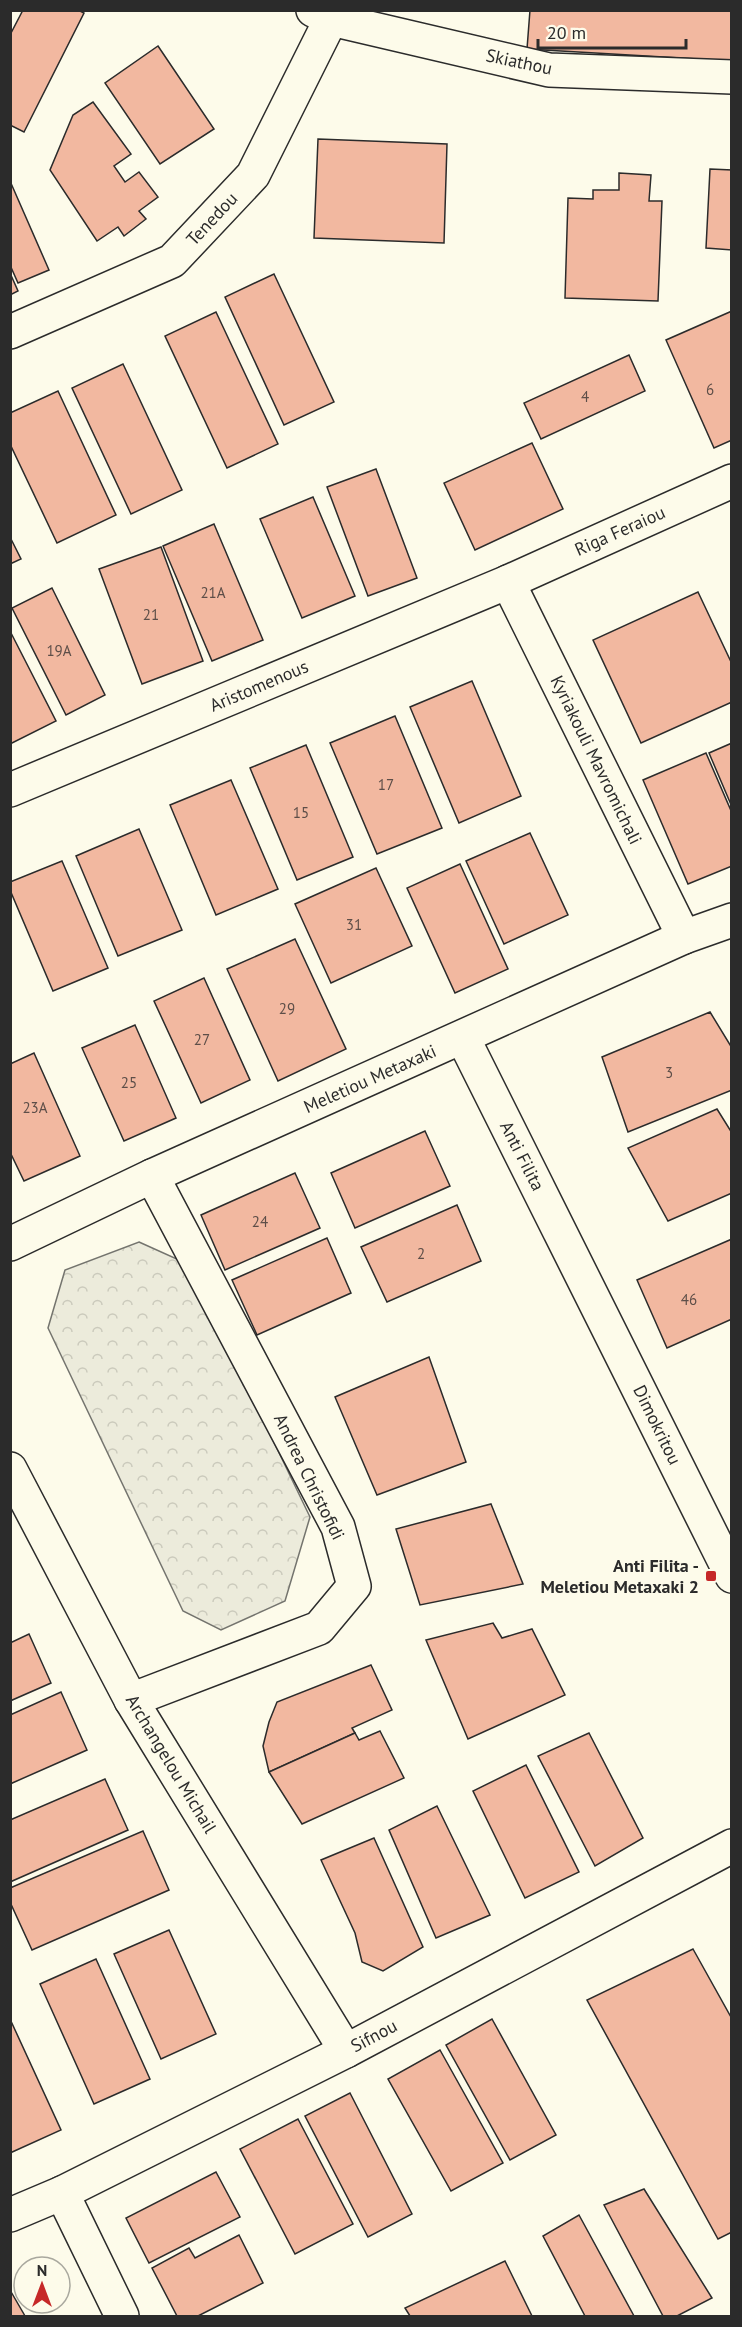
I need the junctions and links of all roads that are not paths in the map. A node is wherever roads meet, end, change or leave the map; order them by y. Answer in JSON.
{"nodes":[{"id":1,"x":322,"y":15,"type":"edge"},
{"id":2,"x":732,"y":77,"type":"edge"},
{"id":3,"x":10,"y":332,"type":"edge"},
{"id":4,"x":732,"y":481,"type":"edge"},
{"id":5,"x":508,"y":582,"type":"junction"},
{"id":6,"x":10,"y":790,"type":"edge"},
{"id":7,"x":732,"y":920,"type":"edge"},
{"id":8,"x":684,"y":937,"type":"junction"},
{"id":9,"x":463,"y":1038,"type":"junction"},
{"id":10,"x":152,"y":1176,"type":"junction"},
{"id":11,"x":10,"y":1244,"type":"edge"},
{"id":12,"x":582,"y":1275,"type":"joint"},
{"id":13,"x":10,"y":1469,"type":"edge"},
{"id":14,"x":732,"y":1576,"type":"edge"},
{"id":15,"x":131,"y":1700,"type":"junction"},
{"id":16,"x":732,"y":1846,"type":"edge"},
{"id":17,"x":346,"y":2050,"type":"junction"},
{"id":18,"x":62,"y":2193,"type":"junction"},
{"id":19,"x":10,"y":2215,"type":"edge"},
{"id":20,"x":122,"y":2316,"type":"edge"}],
"edges":[{"from":1,"to":2,"type":"street","name":"Skiathou"},
{"from":1,"to":3,"type":"street","name":"Tenedou"},
{"from":4,"to":5,"type":"street","name":"Riga Feraiou"},
{"from":5,"to":6,"type":"street","name":"Aristomenous"},
{"from":5,"to":8,"type":"street","name":"Kyriakouli Mavromichali"},
{"from":7,"to":8,"type":"street","name":"Meletiou Metaxaki"},
{"from":8,"to":9,"type":"street","name":"Meletiou Metaxaki"},
{"from":9,"to":10,"type":"street","name":"Meletiou Metaxaki"},
{"from":9,"to":12,"type":"street","name":"Anti Filita"},
{"from":10,"to":11,"type":"street","name":"Meletiou Metaxaki"},
{"from":10,"to":15,"type":"street","name":"Andrea Christofidi"},
{"from":12,"to":14,"type":"street","name":"Dimokritou"},
{"from":13,"to":15,"type":"street","name":"Archangelou Michail"},
{"from":15,"to":17,"type":"street","name":"Archangelou Michail"},
{"from":16,"to":17,"type":"street","name":"Sifnou"},
{"from":17,"to":18,"type":"street","name":"Sifnou"},
{"from":18,"to":19,"type":"street","name":"Sifnou"},
{"from":18,"to":20,"type":"street"}]}
